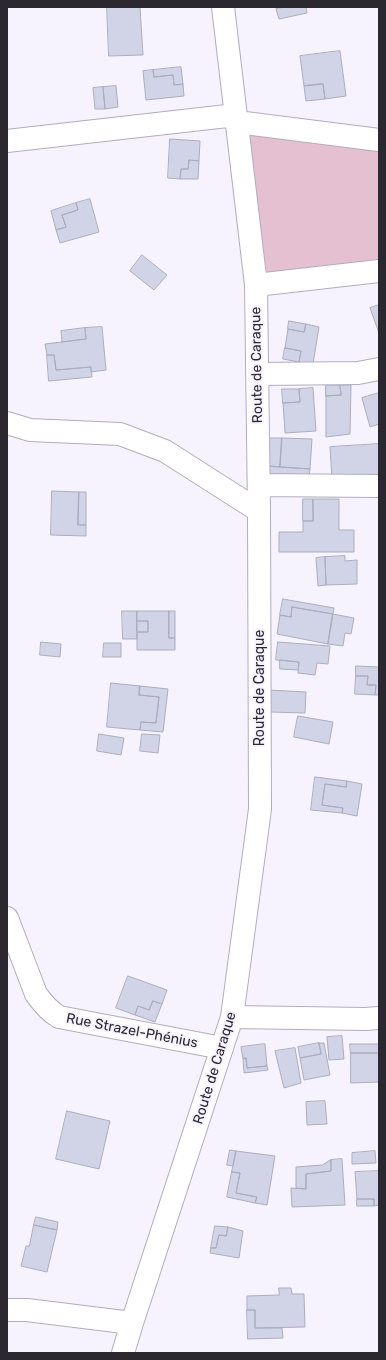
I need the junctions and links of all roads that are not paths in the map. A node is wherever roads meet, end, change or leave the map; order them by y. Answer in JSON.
{"nodes":[{"id":1,"x":222,"y":7,"type":"edge"},
{"id":2,"x":236,"y":118,"type":"junction"},
{"id":3,"x":379,"y":140,"type":"edge"},
{"id":4,"x":7,"y":141,"type":"edge"},
{"id":5,"x":379,"y":271,"type":"edge"},
{"id":6,"x":256,"y":285,"type":"junction"},
{"id":7,"x":379,"y":369,"type":"edge"},
{"id":8,"x":257,"y":374,"type":"junction"},
{"id":9,"x":7,"y":423,"type":"edge"},
{"id":10,"x":259,"y":485,"type":"junction"},
{"id":11,"x":379,"y":486,"type":"edge"},
{"id":12,"x":259,"y":511,"type":"junction"},
{"id":13,"x":7,"y":918,"type":"edge"},
{"id":14,"x":232,"y":1017,"type":"junction"},
{"id":15,"x":379,"y":1018,"type":"edge"},
{"id":16,"x":222,"y":1048,"type":"junction"},
{"id":17,"x":7,"y":1310,"type":"edge"},
{"id":18,"x":132,"y":1323,"type":"junction"},
{"id":19,"x":123,"y":1353,"type":"edge"}],
"edges":[{"from":1,"to":2,"type":"street","name":"Route de Caraque"},
{"from":2,"to":3,"type":"street"},
{"from":2,"to":4,"type":"street"},
{"from":2,"to":6,"type":"street","name":"Route de Caraque"},
{"from":5,"to":6,"type":"street"},
{"from":6,"to":8,"type":"street","name":"Route de Caraque"},
{"from":7,"to":8,"type":"street"},
{"from":8,"to":10,"type":"street","name":"Route de Caraque"},
{"from":9,"to":12,"type":"street"},
{"from":10,"to":11,"type":"street"},
{"from":10,"to":12,"type":"street","name":"Route de Caraque"},
{"from":12,"to":14,"type":"street","name":"Route de Caraque"},
{"from":13,"to":16,"type":"street","name":"Rue Strazel-Phénius"},
{"from":14,"to":15,"type":"street"},
{"from":14,"to":16,"type":"street","name":"Route de Caraque"},
{"from":16,"to":18,"type":"street","name":"Route de Caraque"},
{"from":17,"to":18,"type":"street"},
{"from":18,"to":19,"type":"street","name":"Route de Caraque"}]}
